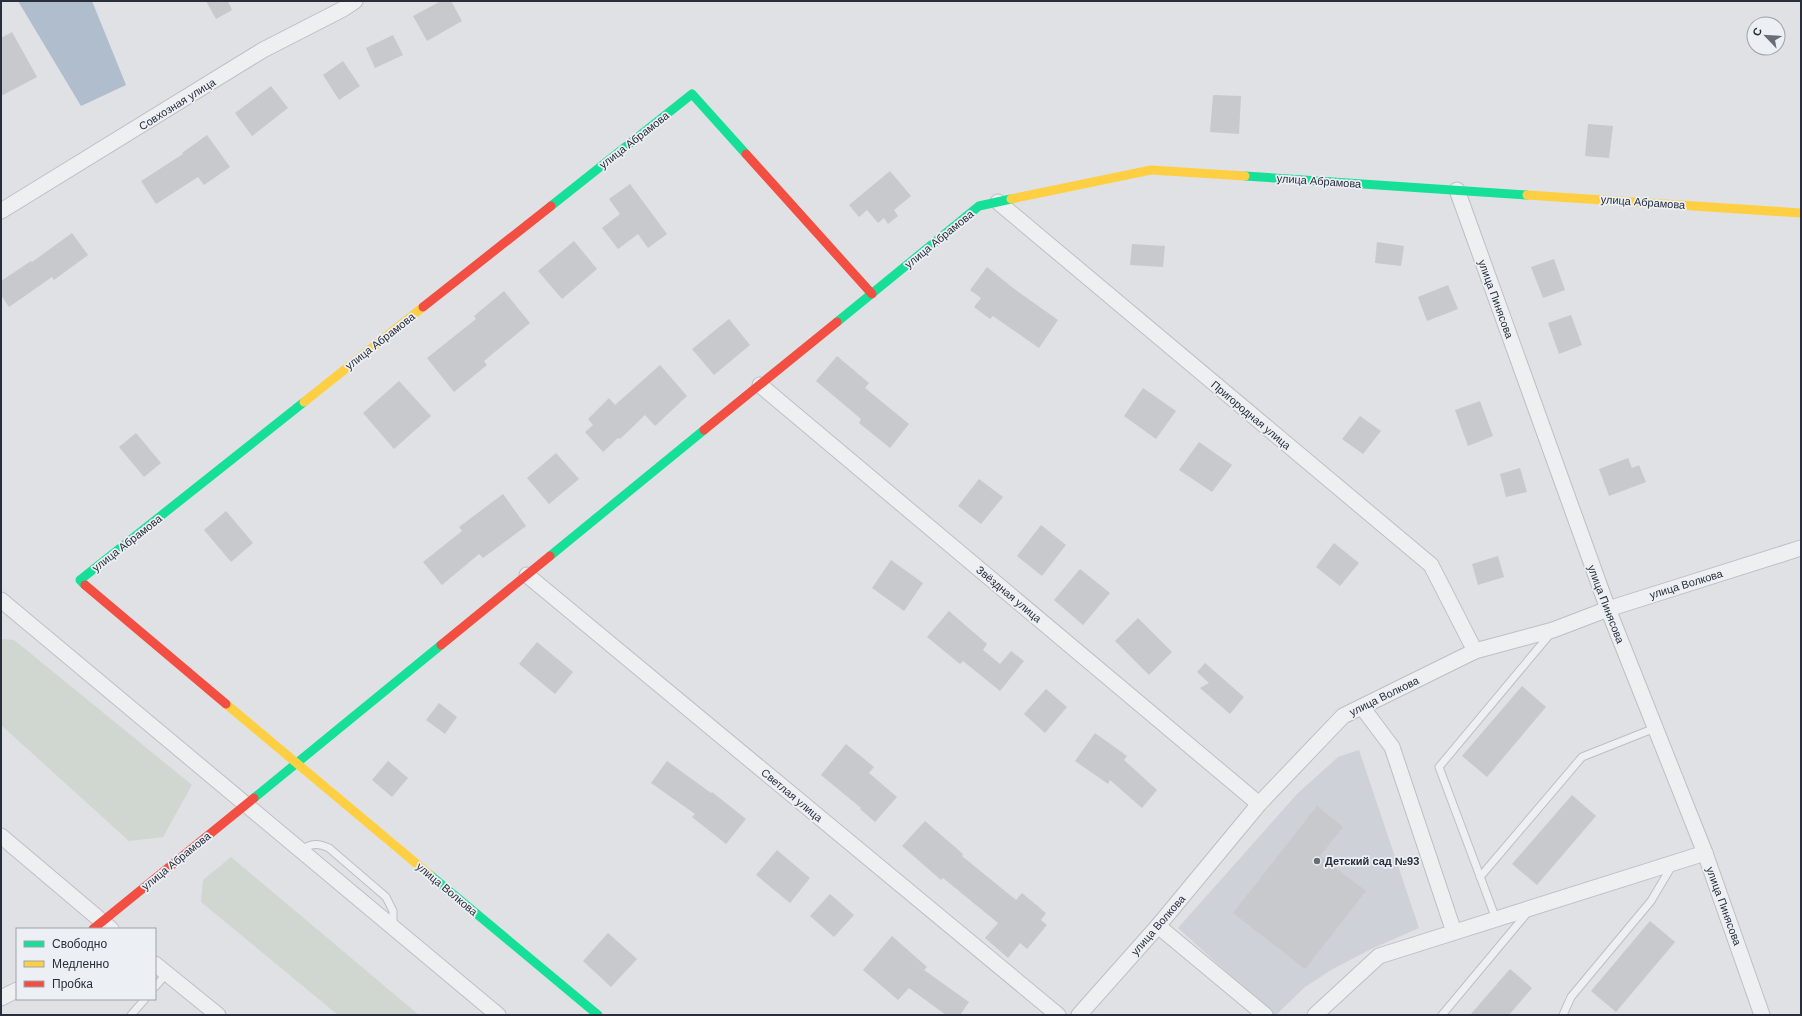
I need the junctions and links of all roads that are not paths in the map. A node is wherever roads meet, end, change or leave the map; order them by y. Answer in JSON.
{"nodes":[{"id":1,"x":355,"y":1,"type":"edge"},
{"id":2,"x":1457,"y":190,"type":"junction"},
{"id":3,"x":998,"y":202,"type":"junction"},
{"id":4,"x":1,"y":211,"type":"edge"},
{"id":5,"x":1801,"y":213,"type":"edge"},
{"id":6,"x":872,"y":294,"type":"junction"},
{"id":7,"x":760,"y":385,"type":"junction"},
{"id":8,"x":1801,"y":548,"type":"edge"},
{"id":9,"x":527,"y":575,"type":"junction"},
{"id":10,"x":1,"y":600,"type":"edge"},
{"id":11,"x":1608,"y":609,"type":"junction"},
{"id":12,"x":1553,"y":630,"type":"junction"},
{"id":13,"x":1475,"y":651,"type":"junction"},
{"id":14,"x":1362,"y":707,"type":"junction"},
{"id":15,"x":1655,"y":728,"type":"junction"},
{"id":16,"x":296,"y":763,"type":"junction"},
{"id":17,"x":246,"y":804,"type":"junction"},
{"id":18,"x":1259,"y":804,"type":"junction"},
{"id":19,"x":1,"y":836,"type":"edge"},
{"id":20,"x":1705,"y":853,"type":"junction"},
{"id":21,"x":1674,"y":863,"type":"junction"},
{"id":22,"x":1480,"y":877,"type":"junction"},
{"id":23,"x":1532,"y":907,"type":"junction"},
{"id":24,"x":1496,"y":919,"type":"junction"},
{"id":25,"x":1158,"y":926,"type":"junction"},
{"id":26,"x":102,"y":927,"type":"edge"},
{"id":27,"x":1454,"y":932,"type":"junction"},
{"id":28,"x":156,"y":965,"type":"edge"},
{"id":29,"x":167,"y":973,"type":"junction"},
{"id":30,"x":156,"y":987,"type":"edge"},
{"id":31,"x":16,"y":990,"type":"edge"},
{"id":32,"x":1,"y":998,"type":"edge"},
{"id":33,"x":144,"y":1000,"type":"edge"},
{"id":34,"x":131,"y":1015,"type":"edge"},
{"id":35,"x":218,"y":1015,"type":"edge"},
{"id":36,"x":498,"y":1015,"type":"edge"},
{"id":37,"x":598,"y":1015,"type":"edge"},
{"id":38,"x":1058,"y":1015,"type":"edge"},
{"id":39,"x":1079,"y":1015,"type":"edge"},
{"id":40,"x":1265,"y":1015,"type":"edge"},
{"id":41,"x":1315,"y":1015,"type":"edge"},
{"id":42,"x":1442,"y":1015,"type":"edge"},
{"id":43,"x":1563,"y":1015,"type":"edge"},
{"id":44,"x":1762,"y":1015,"type":"edge"}],
"edges":[{"from":1,"to":4,"type":"street","name":"Совхозная улица"},
{"from":2,"to":3,"type":"street","name":"улица Абрамова"},
{"from":2,"to":5,"type":"street","name":"улица Абрамова"},
{"from":2,"to":11,"type":"street","name":"улица Пинясова"},
{"from":3,"to":6,"type":"street","name":"улица Абрамова"},
{"from":3,"to":13,"type":"street","name":"Пригородная улица"},
{"from":6,"to":7,"type":"street","name":"улица Абрамова"},
{"from":6,"to":16,"type":"street","name":"улица Абрамова"},
{"from":7,"to":9,"type":"street","name":"улица Абрамова"},
{"from":7,"to":18,"type":"street","name":"Звёздная улица"},
{"from":8,"to":11,"type":"street","name":"улица Волкова"},
{"from":9,"to":16,"type":"street","name":"улица Абрамова"},
{"from":9,"to":38,"type":"street","name":"Светлая улица"},
{"from":10,"to":17,"type":"street"},
{"from":11,"to":12,"type":"street","name":"улица Волкова"},
{"from":11,"to":15,"type":"street","name":"улица Пинясова"},
{"from":12,"to":13,"type":"street","name":"улица Волкова"},
{"from":12,"to":22,"type":"lane"},
{"from":13,"to":14,"type":"street","name":"улица Волкова"},
{"from":14,"to":18,"type":"street","name":"улица Волкова"},
{"from":14,"to":27,"type":"street"},
{"from":15,"to":20,"type":"street","name":"улица Пинясова"},
{"from":15,"to":22,"type":"lane"},
{"from":16,"to":17,"type":"street","name":"улица Абрамова"},
{"from":16,"to":37,"type":"street","name":"улица Волкова"},
{"from":17,"to":26,"type":"street","name":"улица Абрамова"},
{"from":17,"to":36,"type":"street"},
{"from":18,"to":25,"type":"street","name":"улица Волкова"},
{"from":19,"to":26,"type":"street"},
{"from":20,"to":21,"type":"street"},
{"from":20,"to":44,"type":"street","name":"улица Пинясова"},
{"from":21,"to":23,"type":"street"},
{"from":21,"to":43,"type":"lane"},
{"from":22,"to":24,"type":"lane"},
{"from":23,"to":24,"type":"street"},
{"from":23,"to":42,"type":"lane"},
{"from":24,"to":27,"type":"street"},
{"from":25,"to":39,"type":"street","name":"улица Волкова"},
{"from":25,"to":40,"type":"street"},
{"from":27,"to":41,"type":"street"},
{"from":28,"to":29,"type":"street"},
{"from":29,"to":30,"type":"lane"},
{"from":29,"to":35,"type":"street"},
{"from":31,"to":32,"type":"street"},
{"from":33,"to":34,"type":"lane"}]}
